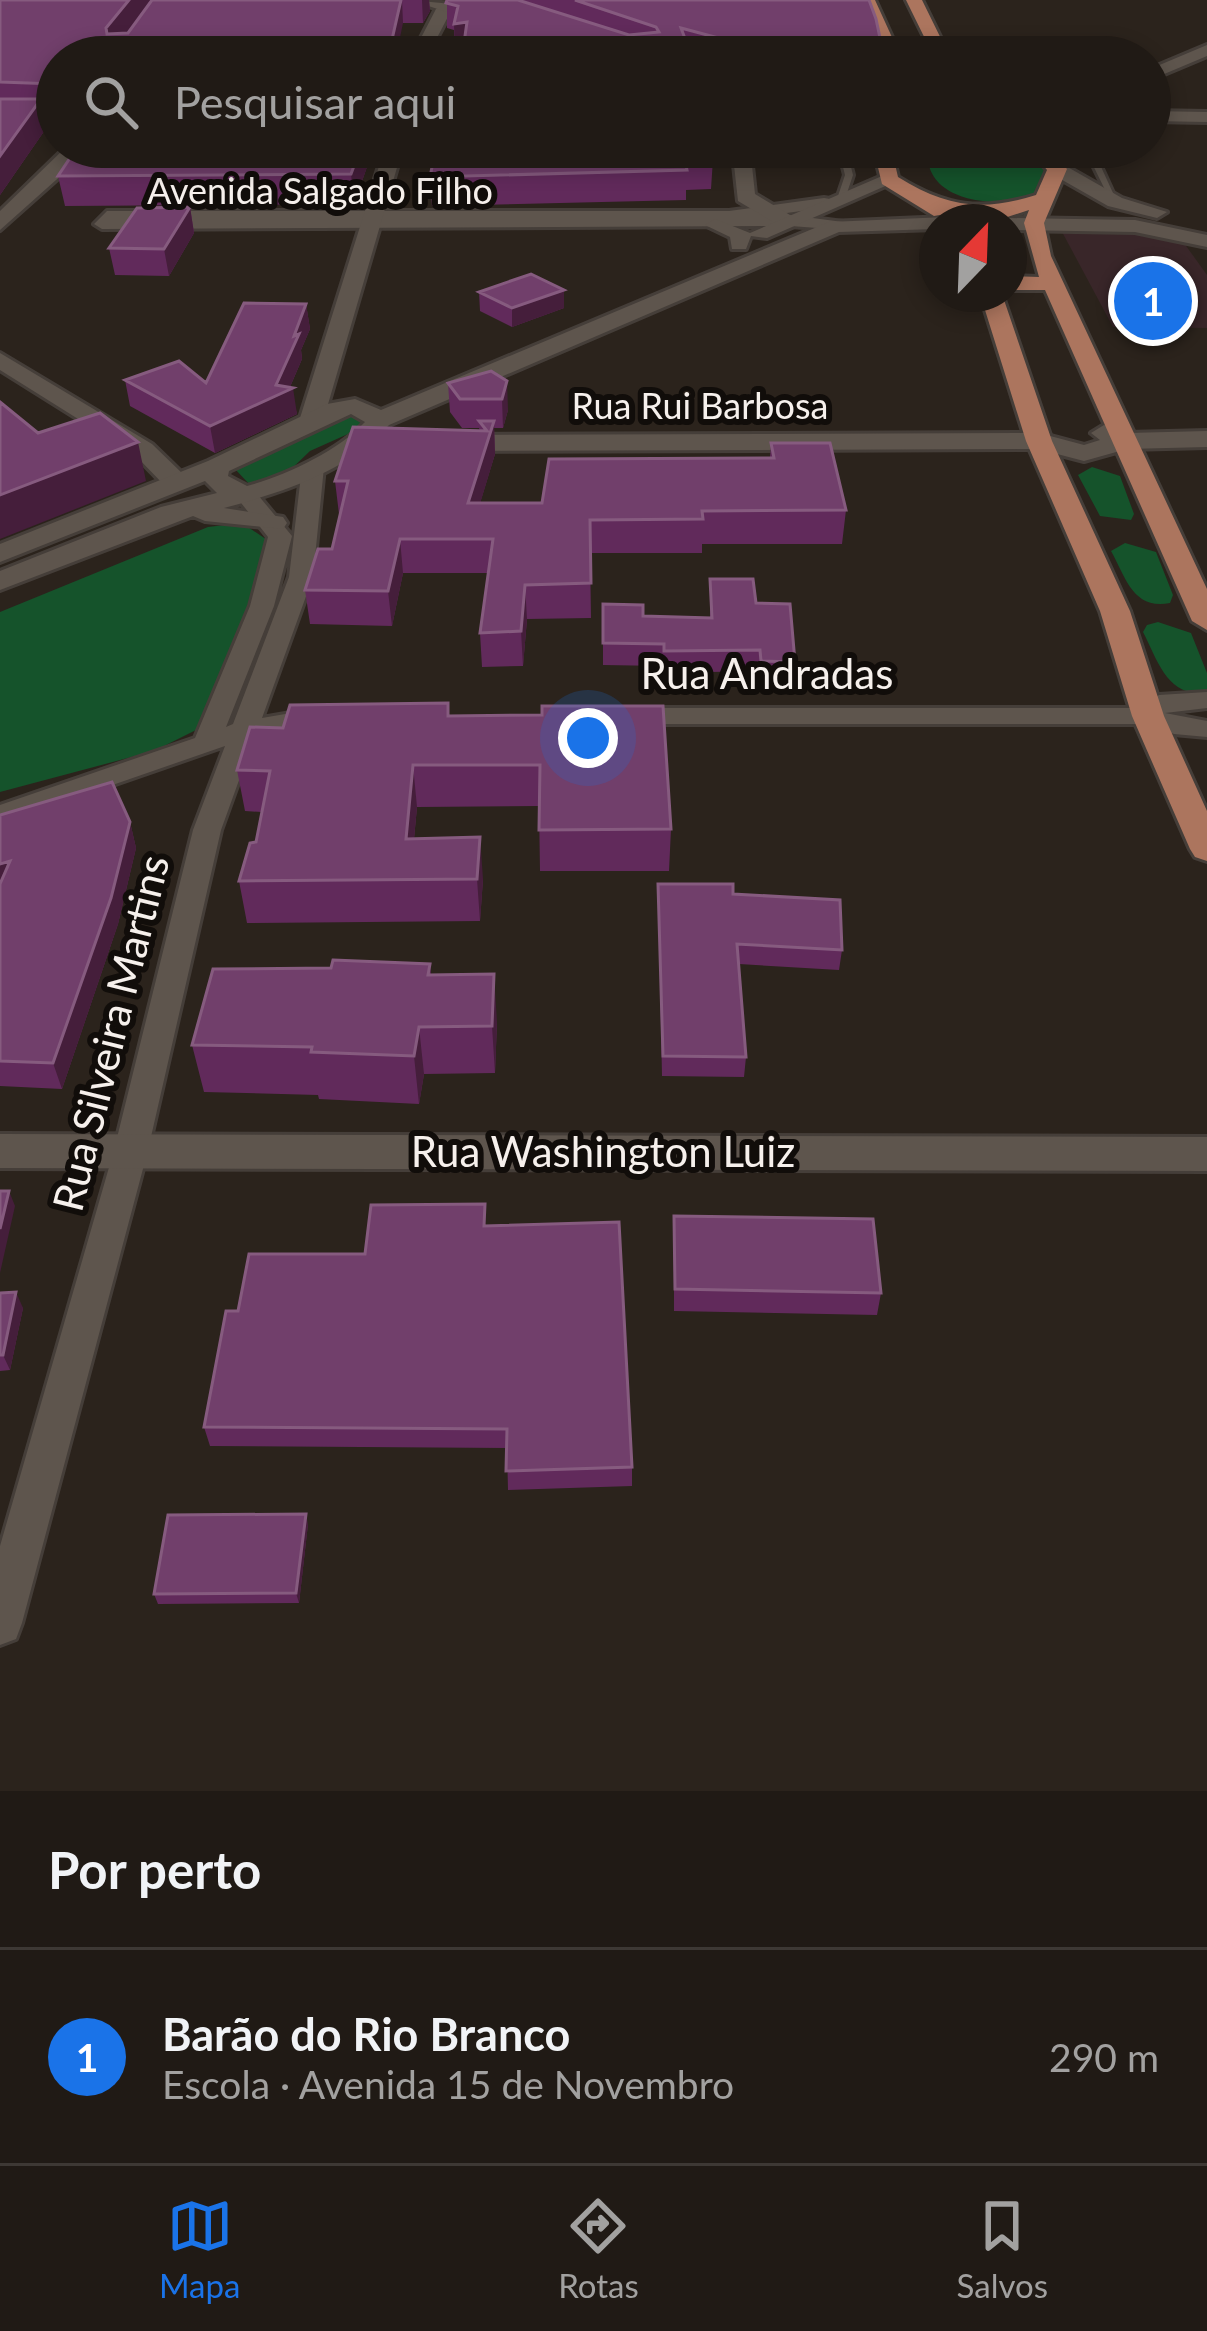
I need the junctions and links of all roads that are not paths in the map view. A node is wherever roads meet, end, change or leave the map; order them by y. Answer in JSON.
{"nodes":[{"id":1,"x":418,"y":0,"type":"edge"},
{"id":2,"x":867,"y":0,"type":"edge"},
{"id":3,"x":914,"y":0,"type":"edge"},
{"id":4,"x":477,"y":6,"type":"edge"},
{"id":5,"x":444,"y":9,"type":"junction"},
{"id":6,"x":430,"y":36,"type":"edge"},
{"id":7,"x":901,"y":36,"type":"edge"},
{"id":8,"x":915,"y":36,"type":"edge"},
{"id":9,"x":1207,"y":50,"type":"edge"},
{"id":10,"x":1171,"y":66,"type":"edge"},
{"id":11,"x":1207,"y":68,"type":"edge"},
{"id":12,"x":1171,"y":84,"type":"edge"},
{"id":13,"x":0,"y":107,"type":"edge"},
{"id":14,"x":36,"y":107,"type":"edge"},
{"id":15,"x":1171,"y":112,"type":"edge"},
{"id":16,"x":1207,"y":113,"type":"edge"},
{"id":17,"x":0,"y":117,"type":"edge"},
{"id":18,"x":36,"y":117,"type":"edge"},
{"id":19,"x":38,"y":168,"type":"edge"},
{"id":20,"x":63,"y":168,"type":"edge"},
{"id":21,"x":389,"y":168,"type":"edge"},
{"id":22,"x":743,"y":168,"type":"edge"},
{"id":23,"x":847,"y":168,"type":"edge"},
{"id":24,"x":886,"y":168,"type":"edge"},
{"id":25,"x":1043,"y":168,"type":"edge"},
{"id":26,"x":1068,"y":168,"type":"edge"},
{"id":27,"x":1098,"y":168,"type":"edge"},
{"id":28,"x":889,"y":180,"type":"junction"},
{"id":29,"x":833,"y":201,"type":"junction"},
{"id":30,"x":920,"y":202,"type":"junction"},
{"id":31,"x":1115,"y":202,"type":"junction"},
{"id":32,"x":924,"y":204,"type":"edge"},
{"id":33,"x":6,"y":214,"type":"edge"},
{"id":34,"x":1028,"y":215,"type":"edge"},
{"id":35,"x":776,"y":217,"type":"junction"},
{"id":36,"x":376,"y":219,"type":"junction"},
{"id":37,"x":919,"y":223,"type":"edge"},
{"id":38,"x":715,"y":225,"type":"junction"},
{"id":39,"x":836,"y":226,"type":"junction"},
{"id":40,"x":1201,"y":232,"type":"edge"},
{"id":41,"x":739,"y":245,"type":"junction"},
{"id":42,"x":1027,"y":284,"type":"edge"},
{"id":43,"x":1056,"y":284,"type":"junction"},
{"id":44,"x":601,"y":303,"type":"junction"},
{"id":45,"x":997,"y":312,"type":"edge"},
{"id":46,"x":625,"y":316,"type":"junction"},
{"id":47,"x":0,"y":360,"type":"edge"},
{"id":48,"x":355,"y":406,"type":"junction"},
{"id":49,"x":312,"y":418,"type":"junction"},
{"id":50,"x":380,"y":420,"type":"junction"},
{"id":51,"x":1207,"y":439,"type":"edge"},
{"id":52,"x":361,"y":440,"type":"junction"},
{"id":53,"x":1039,"y":441,"type":"junction"},
{"id":54,"x":1126,"y":441,"type":"junction"},
{"id":55,"x":143,"y":449,"type":"junction"},
{"id":56,"x":313,"y":466,"type":"junction"},
{"id":57,"x":217,"y":467,"type":"junction"},
{"id":58,"x":245,"y":494,"type":"junction"},
{"id":59,"x":176,"y":496,"type":"junction"},
{"id":60,"x":274,"y":524,"type":"junction"},
{"id":61,"x":0,"y":554,"type":"edge"},
{"id":62,"x":0,"y":580,"type":"edge"},
{"id":63,"x":1207,"y":622,"type":"edge"},
{"id":64,"x":1207,"y":700,"type":"edge"},
{"id":65,"x":342,"y":716,"type":"edge"},
{"id":66,"x":603,"y":716,"type":"edge"},
{"id":67,"x":1148,"y":716,"type":"junction"},
{"id":68,"x":1207,"y":729,"type":"edge"},
{"id":69,"x":243,"y":730,"type":"junction"},
{"id":70,"x":206,"y":743,"type":"junction"},
{"id":71,"x":0,"y":815,"type":"edge"},
{"id":72,"x":1207,"y":849,"type":"edge"},
{"id":73,"x":131,"y":1150,"type":"junction"},
{"id":74,"x":0,"y":1151,"type":"edge"},
{"id":75,"x":1207,"y":1154,"type":"edge"},
{"id":76,"x":0,"y":1623,"type":"edge"}],
"edges":[{"from":1,"to":5,"type":"street"},
{"from":2,"to":7,"type":"main road"},
{"from":3,"to":8,"type":"main road"},
{"from":4,"to":5,"type":"street"},
{"from":5,"to":6,"type":"street"},
{"from":9,"to":10,"type":"street"},
{"from":11,"to":12,"type":"street"},
{"from":13,"to":14,"type":"street"},
{"from":15,"to":16,"type":"street"},
{"from":17,"to":18,"type":"street"},
{"from":19,"to":33,"type":"street"},
{"from":20,"to":33,"type":"street"},
{"from":21,"to":36,"type":"street"},
{"from":22,"to":35,"type":"street"},
{"from":23,"to":29,"type":"lane"},
{"from":24,"to":28,"type":"main road"},
{"from":25,"to":34,"type":"main road"},
{"from":26,"to":31,"type":"street"},
{"from":27,"to":31,"type":"lane"},
{"from":28,"to":29,"type":"street"},
{"from":28,"to":30,"type":"main road"},
{"from":29,"to":35,"type":"street"},
{"from":30,"to":32,"type":"main road"},
{"from":30,"to":34,"type":"main road"},
{"from":31,"to":40,"type":"street"},
{"from":34,"to":40,"type":"street"},
{"from":34,"to":43,"type":"main road"},
{"from":35,"to":36,"type":"street","name":"Avenida Salgado Filho"},
{"from":35,"to":38,"type":"street","name":"Avenida Salgado Filho"},
{"from":35,"to":39,"type":"street","name":"Avenida Salgado Filho"},
{"from":35,"to":41,"type":"street"},
{"from":36,"to":36,"type":"street","name":"Avenida Salgado Filho"},
{"from":36,"to":38,"type":"street","name":"Avenida Salgado Filho"},
{"from":36,"to":49,"type":"street"},
{"from":37,"to":39,"type":"street"},
{"from":38,"to":41,"type":"street"},
{"from":39,"to":46,"type":"street"},
{"from":41,"to":44,"type":"street"},
{"from":42,"to":43,"type":"main road"},
{"from":43,"to":54,"type":"main road"},
{"from":44,"to":46,"type":"street"},
{"from":44,"to":48,"type":"street"},
{"from":45,"to":53,"type":"main road"},
{"from":46,"to":50,"type":"street"},
{"from":47,"to":55,"type":"street"},
{"from":48,"to":49,"type":"street"},
{"from":48,"to":50,"type":"street"},
{"from":49,"to":57,"type":"street"},
{"from":50,"to":52,"type":"street"},
{"from":51,"to":54,"type":"street","name":"Rua Rui Barbosa"},
{"from":52,"to":53,"type":"street","name":"Rua Rui Barbosa"},
{"from":52,"to":56,"type":"street"},
{"from":53,"to":54,"type":"street","name":"Rua Rui Barbosa"},
{"from":53,"to":67,"type":"main road"},
{"from":54,"to":63,"type":"main road"},
{"from":55,"to":57,"type":"street"},
{"from":55,"to":59,"type":"street"},
{"from":56,"to":58,"type":"street"},
{"from":56,"to":69,"type":"street","name":"Rua Silveira Martins"},
{"from":57,"to":58,"type":"street"},
{"from":57,"to":59,"type":"street"},
{"from":58,"to":59,"type":"street"},
{"from":58,"to":60,"type":"street"},
{"from":59,"to":60,"type":"street"},
{"from":59,"to":61,"type":"street"},
{"from":59,"to":62,"type":"street"},
{"from":60,"to":70,"type":"street"},
{"from":64,"to":67,"type":"street"},
{"from":65,"to":69,"type":"street"},
{"from":66,"to":67,"type":"street","name":"Rua Andradas"},
{"from":67,"to":68,"type":"street"},
{"from":67,"to":72,"type":"main road"},
{"from":69,"to":70,"type":"street"},
{"from":69,"to":73,"type":"street","name":"Rua Silveira Martins"},
{"from":70,"to":71,"type":"street"},
{"from":73,"to":74,"type":"street","name":"Rua Washington Luiz"},
{"from":73,"to":75,"type":"street","name":"Rua Washington Luiz"},
{"from":73,"to":76,"type":"street","name":"Rua Silveira Martins"}]}
